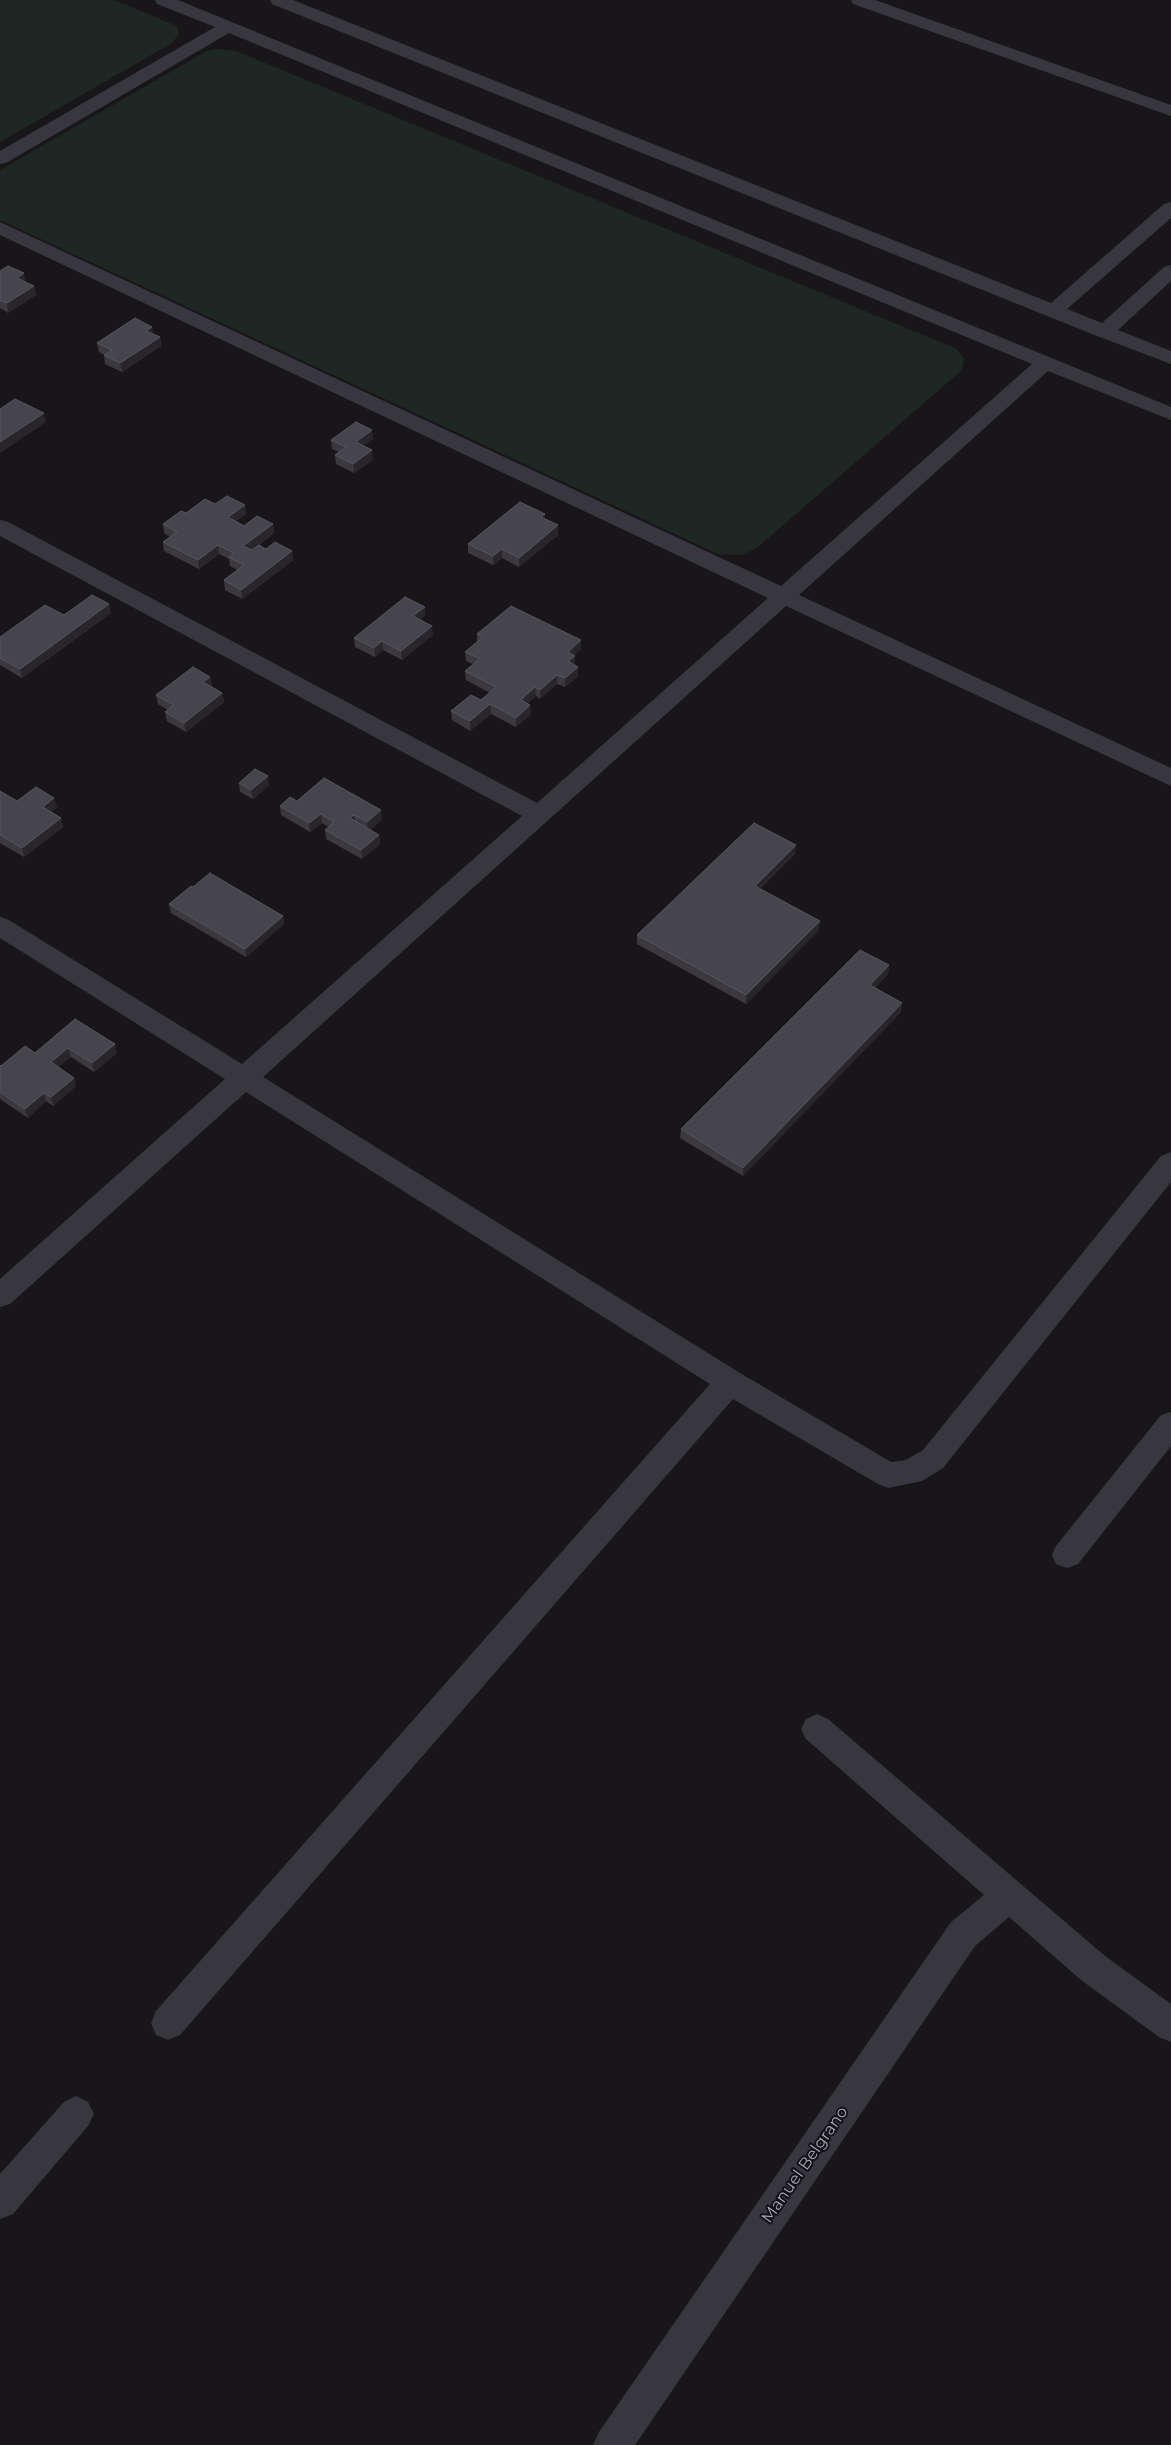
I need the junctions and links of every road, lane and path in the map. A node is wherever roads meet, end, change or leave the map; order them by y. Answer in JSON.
{"nodes":[{"id":1,"x":163,"y":0,"type":"edge"},
{"id":2,"x":278,"y":0,"type":"edge"},
{"id":3,"x":859,"y":0,"type":"edge"},
{"id":4,"x":228,"y":27,"type":"junction"},
{"id":5,"x":1171,"y":111,"type":"edge"},
{"id":6,"x":0,"y":159,"type":"edge"},
{"id":7,"x":1171,"y":208,"type":"edge"},
{"id":8,"x":0,"y":228,"type":"edge"},
{"id":9,"x":1171,"y":271,"type":"edge"},
{"id":10,"x":1054,"y":311,"type":"junction"},
{"id":11,"x":1104,"y":332,"type":"junction"},
{"id":12,"x":1171,"y":358,"type":"edge"},
{"id":13,"x":1046,"y":364,"type":"junction"},
{"id":14,"x":1171,"y":414,"type":"edge"},
{"id":15,"x":0,"y":527,"type":"edge"},
{"id":16,"x":784,"y":596,"type":"junction"},
{"id":17,"x":1171,"y":778,"type":"edge"},
{"id":18,"x":539,"y":815,"type":"junction"},
{"id":19,"x":0,"y":926,"type":"edge"},
{"id":20,"x":244,"y":1078,"type":"junction"},
{"id":21,"x":1171,"y":1163,"type":"edge"},
{"id":22,"x":0,"y":1296,"type":"edge"},
{"id":23,"x":730,"y":1382,"type":"junction"},
{"id":24,"x":1171,"y":1424,"type":"edge"},
{"id":25,"x":1067,"y":1555,"type":"dead end"},
{"id":26,"x":817,"y":1729,"type":"dead end"},
{"id":27,"x":1010,"y":1896,"type":"junction"},
{"id":28,"x":168,"y":2022,"type":"dead end"},
{"id":29,"x":1171,"y":2024,"type":"edge"},
{"id":30,"x":76,"y":2114,"type":"dead end"},
{"id":31,"x":0,"y":2201,"type":"edge"},
{"id":32,"x":612,"y":2445,"type":"edge"}],
"edges":[{"from":1,"to":4,"type":"street"},
{"from":2,"to":10,"type":"street"},
{"from":3,"to":5,"type":"street"},
{"from":4,"to":6,"type":"street"},
{"from":4,"to":13,"type":"street"},
{"from":7,"to":10,"type":"street"},
{"from":8,"to":16,"type":"street"},
{"from":9,"to":11,"type":"street"},
{"from":10,"to":11,"type":"street"},
{"from":11,"to":12,"type":"street"},
{"from":13,"to":14,"type":"street"},
{"from":13,"to":16,"type":"street"},
{"from":15,"to":18,"type":"street"},
{"from":16,"to":17,"type":"street"},
{"from":16,"to":18,"type":"street"},
{"from":18,"to":20,"type":"street"},
{"from":19,"to":20,"type":"street"},
{"from":20,"to":22,"type":"street"},
{"from":20,"to":23,"type":"street"},
{"from":21,"to":23,"type":"street"},
{"from":23,"to":28,"type":"street"},
{"from":24,"to":25,"type":"street"},
{"from":26,"to":27,"type":"street"},
{"from":27,"to":29,"type":"street"},
{"from":27,"to":32,"type":"street","name":"Manuel Belgrano"},
{"from":30,"to":31,"type":"street"}]}
